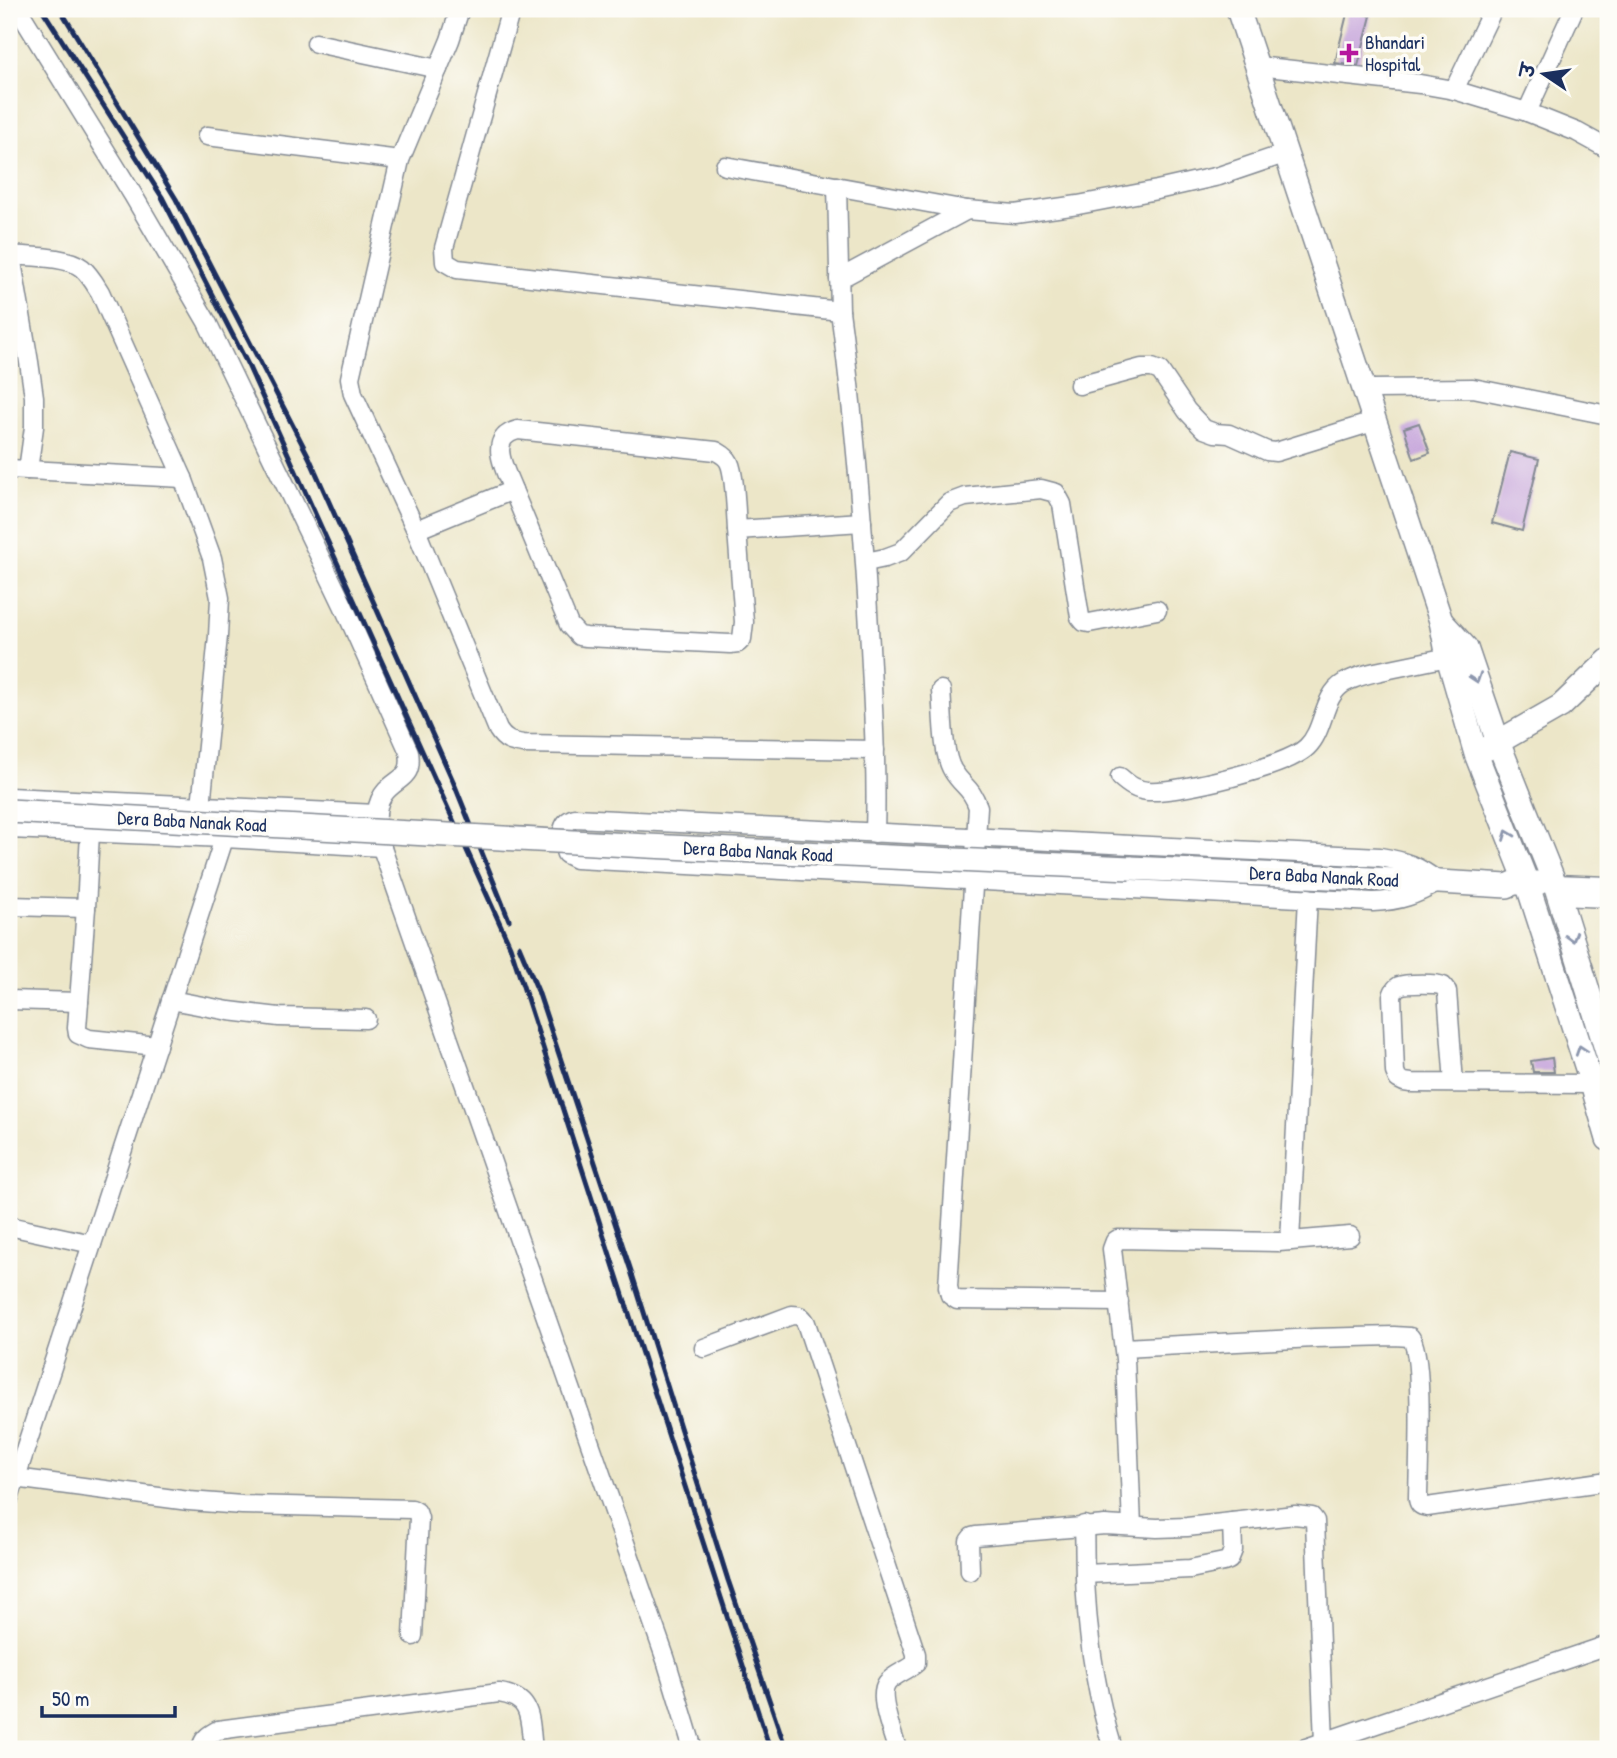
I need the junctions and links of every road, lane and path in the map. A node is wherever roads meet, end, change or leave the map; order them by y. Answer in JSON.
{"nodes":[{"id":1,"x":18,"y":9,"type":"edge"},
{"id":2,"x":460,"y":9,"type":"edge"},
{"id":3,"x":511,"y":9,"type":"edge"},
{"id":4,"x":1238,"y":9,"type":"edge"},
{"id":5,"x":1493,"y":9,"type":"edge"},
{"id":6,"x":1574,"y":9,"type":"edge"},
{"id":7,"x":316,"y":43,"type":"dead end"},
{"id":8,"x":1258,"y":66,"type":"junction"},
{"id":9,"x":438,"y":69,"type":"junction"},
{"id":10,"x":1454,"y":90,"type":"junction"},
{"id":11,"x":1527,"y":112,"type":"junction"},
{"id":12,"x":207,"y":136,"type":"dead end"},
{"id":13,"x":1608,"y":149,"type":"edge"},
{"id":14,"x":1287,"y":153,"type":"junction"},
{"id":15,"x":400,"y":160,"type":"junction"},
{"id":16,"x":725,"y":166,"type":"dead end"},
{"id":17,"x":836,"y":186,"type":"junction"},
{"id":18,"x":967,"y":210,"type":"junction"},
{"id":19,"x":10,"y":255,"type":"edge"},
{"id":20,"x":839,"y":279,"type":"junction"},
{"id":21,"x":840,"y":310,"type":"junction"},
{"id":22,"x":1079,"y":386,"type":"dead end"},
{"id":23,"x":1373,"y":389,"type":"dead end"},
{"id":24,"x":1608,"y":415,"type":"edge"},
{"id":25,"x":1376,"y":421,"type":"junction"},
{"id":26,"x":9,"y":469,"type":"edge"},
{"id":27,"x":28,"y":470,"type":"junction"},
{"id":28,"x":183,"y":478,"type":"junction"},
{"id":29,"x":513,"y":490,"type":"junction"},
{"id":30,"x":862,"y":522,"type":"junction"},
{"id":31,"x":416,"y":530,"type":"junction"},
{"id":32,"x":737,"y":530,"type":"junction"},
{"id":33,"x":866,"y":562,"type":"junction"},
{"id":34,"x":1157,"y":610,"type":"dead end"},
{"id":35,"x":1441,"y":621,"type":"junction"},
{"id":36,"x":1448,"y":657,"type":"junction"},
{"id":37,"x":1608,"y":662,"type":"edge"},
{"id":38,"x":941,"y":690,"type":"dead end"},
{"id":39,"x":1498,"y":742,"type":"junction"},
{"id":40,"x":875,"y":750,"type":"junction"},
{"id":41,"x":1476,"y":754,"type":"junction"},
{"id":42,"x":1120,"y":777,"type":"dead end"},
{"id":43,"x":9,"y":797,"type":"edge"},
{"id":44,"x":201,"y":806,"type":"junction"},
{"id":45,"x":234,"y":808,"type":"junction"},
{"id":46,"x":9,"y":811,"type":"edge"},
{"id":47,"x":377,"y":814,"type":"junction"},
{"id":48,"x":9,"y":830,"type":"edge"},
{"id":49,"x":90,"y":833,"type":"junction"},
{"id":50,"x":875,"y":833,"type":"junction"},
{"id":51,"x":224,"y":838,"type":"junction"},
{"id":52,"x":976,"y":838,"type":"junction"},
{"id":53,"x":382,"y":847,"type":"junction"},
{"id":54,"x":973,"y":880,"type":"junction"},
{"id":55,"x":1439,"y":882,"type":"junction"},
{"id":56,"x":1608,"y":886,"type":"edge"},
{"id":57,"x":1521,"y":888,"type":"junction"},
{"id":58,"x":1557,"y":890,"type":"junction"},
{"id":59,"x":1308,"y":898,"type":"junction"},
{"id":60,"x":1608,"y":898,"type":"edge"},
{"id":61,"x":9,"y":906,"type":"edge"},
{"id":62,"x":86,"y":908,"type":"junction"},
{"id":63,"x":9,"y":1000,"type":"edge"},
{"id":64,"x":171,"y":1000,"type":"junction"},
{"id":65,"x":79,"y":1002,"type":"junction"},
{"id":66,"x":366,"y":1019,"type":"dead end"},
{"id":67,"x":157,"y":1046,"type":"junction"},
{"id":68,"x":1608,"y":1055,"type":"edge"},
{"id":69,"x":1454,"y":1083,"type":"junction"},
{"id":70,"x":1592,"y":1084,"type":"junction"},
{"id":71,"x":1608,"y":1139,"type":"edge"},
{"id":72,"x":9,"y":1226,"type":"edge"},
{"id":73,"x":1350,"y":1236,"type":"dead end"},
{"id":74,"x":1290,"y":1241,"type":"junction"},
{"id":75,"x":92,"y":1244,"type":"junction"},
{"id":76,"x":1119,"y":1302,"type":"junction"},
{"id":77,"x":704,"y":1348,"type":"dead end"},
{"id":78,"x":1124,"y":1349,"type":"junction"},
{"id":79,"x":15,"y":1478,"type":"junction"},
{"id":80,"x":1608,"y":1481,"type":"edge"},
{"id":81,"x":9,"y":1499,"type":"edge"},
{"id":82,"x":1232,"y":1522,"type":"junction"},
{"id":83,"x":1084,"y":1525,"type":"junction"},
{"id":84,"x":1132,"y":1526,"type":"junction"},
{"id":85,"x":970,"y":1570,"type":"dead end"},
{"id":86,"x":1085,"y":1574,"type":"junction"},
{"id":87,"x":413,"y":1636,"type":"dead end"},
{"id":88,"x":1608,"y":1645,"type":"edge"},
{"id":89,"x":1324,"y":1742,"type":"junction"},
{"id":90,"x":201,"y":1749,"type":"edge"},
{"id":91,"x":533,"y":1749,"type":"edge"},
{"id":92,"x":694,"y":1749,"type":"edge"},
{"id":93,"x":897,"y":1749,"type":"edge"},
{"id":94,"x":1113,"y":1749,"type":"edge"},
{"id":95,"x":1303,"y":1749,"type":"edge"}],
"edges":[{"from":1,"to":47,"type":"street"},
{"from":2,"to":9,"type":"street"},
{"from":3,"to":21,"type":"street"},
{"from":4,"to":8,"type":"main road"},
{"from":5,"to":10,"type":"street"},
{"from":6,"to":11,"type":"street"},
{"from":7,"to":9,"type":"street"},
{"from":8,"to":10,"type":"street"},
{"from":8,"to":14,"type":"main road"},
{"from":9,"to":15,"type":"street"},
{"from":10,"to":11,"type":"street"},
{"from":11,"to":13,"type":"street"},
{"from":12,"to":15,"type":"street"},
{"from":14,"to":18,"type":"street"},
{"from":14,"to":25,"type":"main road"},
{"from":15,"to":31,"type":"street"},
{"from":16,"to":17,"type":"street"},
{"from":17,"to":18,"type":"street"},
{"from":17,"to":20,"type":"street"},
{"from":18,"to":20,"type":"street"},
{"from":19,"to":27,"type":"street"},
{"from":19,"to":28,"type":"street"},
{"from":20,"to":21,"type":"street"},
{"from":21,"to":30,"type":"street"},
{"from":22,"to":25,"type":"street"},
{"from":23,"to":24,"type":"street"},
{"from":25,"to":35,"type":"main road"},
{"from":26,"to":27,"type":"street"},
{"from":27,"to":28,"type":"street"},
{"from":28,"to":44,"type":"street"},
{"from":29,"to":31,"type":"street"},
{"from":29,"to":32,"type":"street"},
{"from":29,"to":32,"type":"street"},
{"from":30,"to":32,"type":"street"},
{"from":30,"to":33,"type":"street"},
{"from":31,"to":40,"type":"street"},
{"from":33,"to":34,"type":"street"},
{"from":33,"to":40,"type":"street"},
{"from":35,"to":36,"type":"main road"},
{"from":35,"to":39,"type":"main road","one_way":true},
{"from":36,"to":41,"type":"main road"},
{"from":36,"to":42,"type":"street"},
{"from":37,"to":39,"type":"main road"},
{"from":38,"to":52,"type":"street"},
{"from":39,"to":41,"type":"main road"},
{"from":39,"to":58,"type":"main road"},
{"from":40,"to":50,"type":"street"},
{"from":57,"to":41,"type":"main road","one_way":true},
{"from":43,"to":44,"type":"street"},
{"from":44,"to":45,"type":"street"},
{"from":45,"to":47,"type":"street"},
{"from":45,"to":51,"type":"street"},
{"from":46,"to":55,"type":"main road","name":"Dera Baba Nanak Road","bridge":true},
{"from":47,"to":53,"type":"street"},
{"from":48,"to":49,"type":"street"},
{"from":49,"to":51,"type":"street"},
{"from":49,"to":62,"type":"street"},
{"from":50,"to":52,"type":"street"},
{"from":50,"to":54,"type":"street"},
{"from":51,"to":53,"type":"street"},
{"from":51,"to":64,"type":"street"},
{"from":52,"to":54,"type":"street"},
{"from":52,"to":55,"type":"street"},
{"from":53,"to":92,"type":"street"},
{"from":54,"to":59,"type":"street"},
{"from":54,"to":76,"type":"street"},
{"from":55,"to":57,"type":"main road","name":"Dera Baba Nanak Road"},
{"from":55,"to":59,"type":"street"},
{"from":56,"to":58,"type":"street"},
{"from":57,"to":58,"type":"main road","name":"Dera Baba Nanak Road"},
{"from":70,"to":57,"type":"main road","one_way":true},
{"from":58,"to":60,"type":"street"},
{"from":58,"to":68,"type":"main road","one_way":true},
{"from":59,"to":74,"type":"street"},
{"from":61,"to":62,"type":"street"},
{"from":62,"to":65,"type":"street"},
{"from":63,"to":65,"type":"street"},
{"from":64,"to":66,"type":"street"},
{"from":64,"to":67,"type":"street"},
{"from":65,"to":67,"type":"street"},
{"from":67,"to":75,"type":"street"},
{"from":69,"to":69,"type":"street"},
{"from":69,"to":70,"type":"street"},
{"from":70,"to":71,"type":"main road"},
{"from":72,"to":75,"type":"street"},
{"from":73,"to":74,"type":"street"},
{"from":74,"to":76,"type":"street"},
{"from":75,"to":79,"type":"street"},
{"from":76,"to":78,"type":"street"},
{"from":77,"to":93,"type":"street"},
{"from":78,"to":80,"type":"street"},
{"from":78,"to":84,"type":"street"},
{"from":79,"to":81,"type":"street"},
{"from":79,"to":87,"type":"street"},
{"from":82,"to":84,"type":"street"},
{"from":82,"to":86,"type":"street"},
{"from":82,"to":89,"type":"street"},
{"from":83,"to":84,"type":"street"},
{"from":83,"to":85,"type":"street"},
{"from":83,"to":86,"type":"street"},
{"from":86,"to":94,"type":"street"},
{"from":88,"to":89,"type":"street"},
{"from":89,"to":95,"type":"street"},
{"from":90,"to":91,"type":"street"}]}
